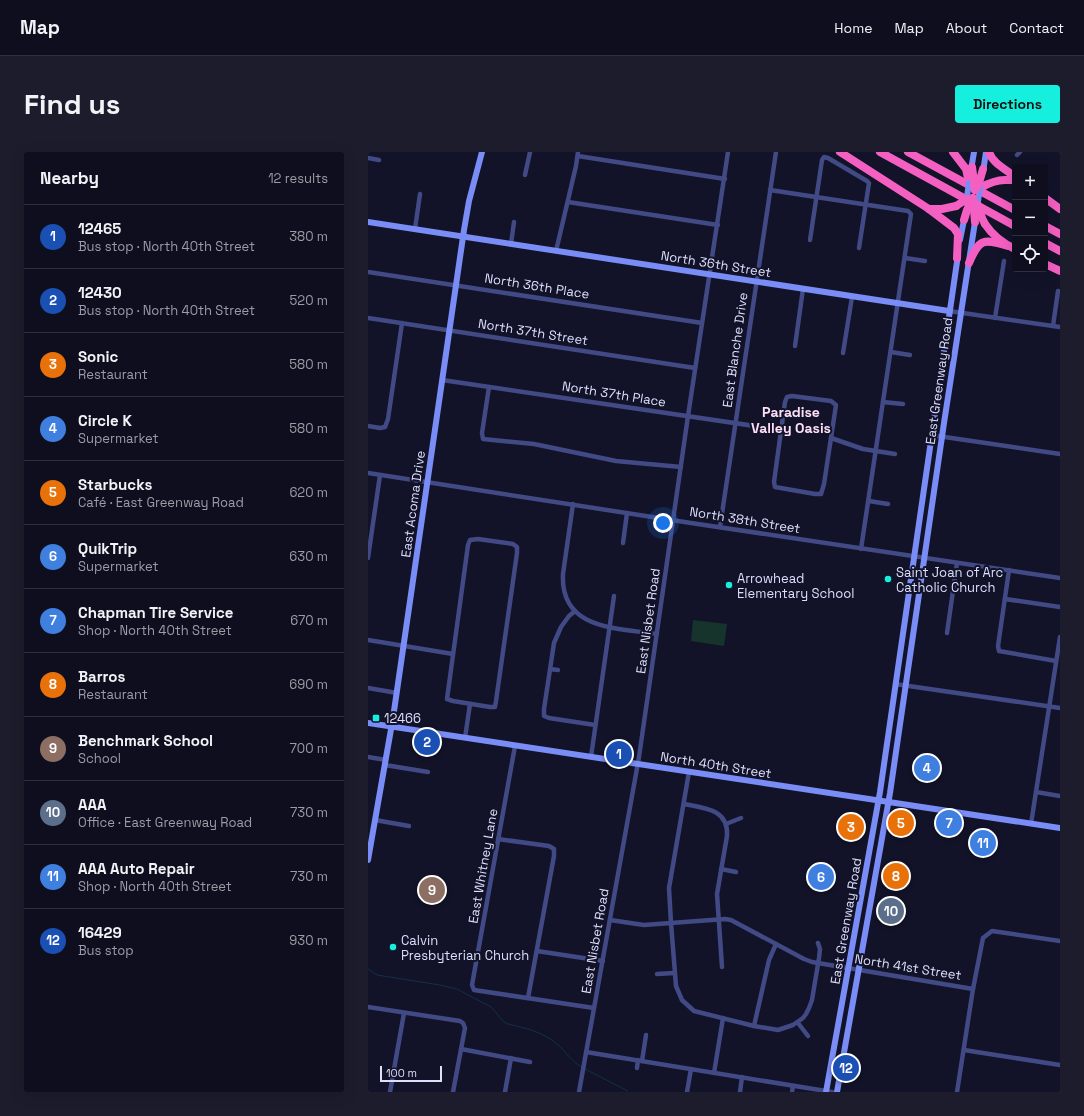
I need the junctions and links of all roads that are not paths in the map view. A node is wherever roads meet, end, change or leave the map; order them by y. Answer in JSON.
{"nodes":[{"id":1,"x":482,"y":152,"type":"edge"},
{"id":2,"x":530,"y":152,"type":"edge"},
{"id":3,"x":728,"y":152,"type":"edge"},
{"id":4,"x":776,"y":152,"type":"edge"},
{"id":5,"x":840,"y":152,"type":"edge"},
{"id":6,"x":880,"y":152,"type":"edge"},
{"id":7,"x":908,"y":152,"type":"edge"},
{"id":8,"x":953,"y":152,"type":"edge"},
{"id":9,"x":974,"y":152,"type":"edge"},
{"id":10,"x":986,"y":152,"type":"edge"},
{"id":11,"x":989,"y":152,"type":"edge"},
{"id":12,"x":578,"y":154,"type":"edge"},
{"id":13,"x":368,"y":158,"type":"edge"},
{"id":14,"x":379,"y":160,"type":"dead end"},
{"id":15,"x":968,"y":167,"type":"junction"},
{"id":16,"x":983,"y":169,"type":"joint"},
{"id":17,"x":525,"y":175,"type":"dead end"},
{"id":18,"x":1012,"y":175,"type":"edge"},
{"id":19,"x":724,"y":179,"type":"junction"},
{"id":20,"x":1012,"y":180,"type":"edge"},
{"id":21,"x":770,"y":190,"type":"junction"},
{"id":22,"x":420,"y":194,"type":"dead end"},
{"id":23,"x":974,"y":194,"type":"junction"},
{"id":24,"x":816,"y":197,"type":"junction"},
{"id":25,"x":1048,"y":200,"type":"edge"},
{"id":26,"x":568,"y":202,"type":"junction"},
{"id":27,"x":866,"y":205,"type":"junction"},
{"id":28,"x":1012,"y":208,"type":"edge"},
{"id":29,"x":929,"y":209,"type":"junction"},
{"id":30,"x":1060,"y":209,"type":"edge"},
{"id":31,"x":964,"y":220,"type":"joint"},
{"id":32,"x":368,"y":222,"type":"edge"},
{"id":33,"x":514,"y":222,"type":"dead end"},
{"id":34,"x":975,"y":222,"type":"joint"},
{"id":35,"x":1012,"y":224,"type":"edge"},
{"id":36,"x":718,"y":226,"type":"junction"},
{"id":37,"x":1048,"y":228,"type":"edge"},
{"id":38,"x":415,"y":229,"type":"junction"},
{"id":39,"x":1060,"y":234,"type":"edge"},
{"id":40,"x":462,"y":237,"type":"junction"},
{"id":41,"x":810,"y":240,"type":"dead end"},
{"id":42,"x":511,"y":244,"type":"junction"},
{"id":43,"x":1048,"y":245,"type":"edge"},
{"id":44,"x":1011,"y":247,"type":"edge"},
{"id":45,"x":859,"y":248,"type":"dead end"},
{"id":46,"x":556,"y":251,"type":"junction"},
{"id":47,"x":1060,"y":251,"type":"edge"},
{"id":48,"x":905,"y":258,"type":"junction"},
{"id":49,"x":957,"y":258,"type":"junction"},
{"id":50,"x":925,"y":261,"type":"dead end"},
{"id":51,"x":1004,"y":261,"type":"dead end"},
{"id":52,"x":968,"y":263,"type":"junction"},
{"id":53,"x":1048,"y":265,"type":"edge"},
{"id":54,"x":1060,"y":271,"type":"edge"},
{"id":55,"x":368,"y":272,"type":"edge"},
{"id":56,"x":710,"y":275,"type":"junction"},
{"id":57,"x":756,"y":282,"type":"junction"},
{"id":58,"x":456,"y":285,"type":"junction"},
{"id":59,"x":803,"y":289,"type":"junction"},
{"id":60,"x":1058,"y":291,"type":"dead end"},
{"id":61,"x":852,"y":297,"type":"junction"},
{"id":62,"x":898,"y":304,"type":"junction"},
{"id":63,"x":949,"y":311,"type":"junction"},
{"id":64,"x":960,"y":313,"type":"junction"},
{"id":65,"x":368,"y":318,"type":"edge"},
{"id":66,"x":995,"y":318,"type":"junction"},
{"id":67,"x":402,"y":323,"type":"junction"},
{"id":68,"x":702,"y":323,"type":"junction"},
{"id":69,"x":1053,"y":326,"type":"junction"},
{"id":70,"x":1060,"y":327,"type":"edge"},
{"id":71,"x":449,"y":330,"type":"junction"},
{"id":72,"x":795,"y":346,"type":"dead end"},
{"id":73,"x":891,"y":352,"type":"junction"},
{"id":74,"x":843,"y":353,"type":"dead end"},
{"id":75,"x":910,"y":355,"type":"dead end"},
{"id":76,"x":695,"y":368,"type":"junction"},
{"id":77,"x":442,"y":380,"type":"junction"},
{"id":78,"x":489,"y":387,"type":"junction"},
{"id":79,"x":883,"y":402,"type":"junction"},
{"id":80,"x":903,"y":404,"type":"dead end"},
{"id":81,"x":688,"y":416,"type":"junction"},
{"id":82,"x":736,"y":424,"type":"junction"},
{"id":83,"x":368,"y":426,"type":"edge"},
{"id":84,"x":782,"y":430,"type":"junction"},
{"id":85,"x":931,"y":435,"type":"junction"},
{"id":86,"x":942,"y":436,"type":"junction"},
{"id":87,"x":831,"y":438,"type":"junction"},
{"id":88,"x":876,"y":451,"type":"junction"},
{"id":89,"x":895,"y":454,"type":"dead end"},
{"id":90,"x":1060,"y":454,"type":"edge"},
{"id":91,"x":681,"y":467,"type":"junction"},
{"id":92,"x":368,"y":473,"type":"edge"},
{"id":93,"x":380,"y":475,"type":"junction"},
{"id":94,"x":428,"y":483,"type":"junction"},
{"id":95,"x":869,"y":501,"type":"junction"},
{"id":96,"x":573,"y":504,"type":"junction"},
{"id":97,"x":888,"y":504,"type":"dead end"},
{"id":98,"x":627,"y":513,"type":"junction"},
{"id":99,"x":674,"y":520,"type":"junction"},
{"id":100,"x":720,"y":527,"type":"junction"},
{"id":101,"x":623,"y":543,"type":"dead end"},
{"id":102,"x":861,"y":549,"type":"junction"},
{"id":103,"x":566,"y":553,"type":"junction"},
{"id":104,"x":572,"y":554,"type":"dead end"},
{"id":105,"x":913,"y":556,"type":"junction"},
{"id":106,"x":368,"y":558,"type":"edge"},
{"id":107,"x":925,"y":558,"type":"junction"},
{"id":108,"x":957,"y":563,"type":"junction"},
{"id":109,"x":1009,"y":570,"type":"junction"},
{"id":110,"x":1060,"y":578,"type":"edge"},
{"id":111,"x":614,"y":596,"type":"dead end"},
{"id":112,"x":1005,"y":599,"type":"junction"},
{"id":113,"x":1060,"y":607,"type":"edge"},
{"id":114,"x":575,"y":611,"type":"junction"},
{"id":115,"x":906,"y":612,"type":"junction"},
{"id":116,"x":917,"y":613,"type":"junction"},
{"id":117,"x":609,"y":627,"type":"junction"},
{"id":118,"x":947,"y":633,"type":"dead end"},
{"id":119,"x":657,"y":634,"type":"junction"},
{"id":120,"x":1060,"y":637,"type":"edge"},
{"id":121,"x":368,"y":640,"type":"edge"},
{"id":122,"x":404,"y":646,"type":"junction"},
{"id":123,"x":453,"y":654,"type":"junction"},
{"id":124,"x":1056,"y":661,"type":"junction"},
{"id":125,"x":550,"y":669,"type":"junction"},
{"id":126,"x":558,"y":670,"type":"dead end"},
{"id":127,"x":895,"y":684,"type":"junction"},
{"id":128,"x":906,"y":685,"type":"junction"},
{"id":129,"x":368,"y":688,"type":"edge"},
{"id":130,"x":397,"y":693,"type":"junction"},
{"id":131,"x":470,"y":704,"type":"junction"},
{"id":132,"x":1050,"y":706,"type":"junction"},
{"id":133,"x":1060,"y":708,"type":"edge"},
{"id":134,"x":368,"y":723,"type":"edge"},
{"id":135,"x":595,"y":725,"type":"junction"},
{"id":136,"x":392,"y":727,"type":"junction"},
{"id":137,"x":465,"y":738,"type":"junction"},
{"id":138,"x":515,"y":746,"type":"junction"},
{"id":139,"x":368,"y":757,"type":"edge"},
{"id":140,"x":591,"y":757,"type":"junction"},
{"id":141,"x":386,"y":762,"type":"junction"},
{"id":142,"x":638,"y":764,"type":"junction"},
{"id":143,"x":428,"y":772,"type":"dead end"},
{"id":144,"x":689,"y":772,"type":"junction"},
{"id":145,"x":1036,"y":792,"type":"junction"},
{"id":146,"x":1060,"y":796,"type":"edge"},
{"id":147,"x":878,"y":800,"type":"junction"},
{"id":148,"x":889,"y":802,"type":"junction"},
{"id":149,"x":684,"y":804,"type":"junction"},
{"id":150,"x":741,"y":818,"type":"dead end"},
{"id":151,"x":375,"y":820,"type":"junction"},
{"id":152,"x":726,"y":824,"type":"junction"},
{"id":153,"x":1031,"y":824,"type":"junction"},
{"id":154,"x":409,"y":826,"type":"dead end"},
{"id":155,"x":1060,"y":828,"type":"edge"},
{"id":156,"x":498,"y":839,"type":"junction"},
{"id":157,"x":370,"y":842,"type":"edge"},
{"id":158,"x":368,"y":860,"type":"edge"},
{"id":159,"x":721,"y":869,"type":"junction"},
{"id":160,"x":736,"y":872,"type":"dead end"},
{"id":161,"x":610,"y":920,"type":"junction"},
{"id":162,"x":718,"y":920,"type":"junction"},
{"id":163,"x":671,"y":923,"type":"junction"},
{"id":164,"x":1060,"y":941,"type":"edge"},
{"id":165,"x":776,"y":944,"type":"junction"},
{"id":166,"x":818,"y":944,"type":"dead end"},
{"id":167,"x":537,"y":951,"type":"junction"},
{"id":168,"x":603,"y":961,"type":"junction"},
{"id":169,"x":818,"y":964,"type":"junction"},
{"id":170,"x":722,"y":967,"type":"dead end"},
{"id":171,"x":848,"y":969,"type":"junction"},
{"id":172,"x":859,"y":971,"type":"junction"},
{"id":173,"x":674,"y":973,"type":"junction"},
{"id":174,"x":657,"y":974,"type":"dead end"},
{"id":175,"x":973,"y":989,"type":"junction"},
{"id":176,"x":528,"y":998,"type":"junction"},
{"id":177,"x":368,"y":1007,"type":"edge"},
{"id":178,"x":594,"y":1008,"type":"junction"},
{"id":179,"x":404,"y":1013,"type":"junction"},
{"id":180,"x":723,"y":1018,"type":"junction"},
{"id":181,"x":798,"y":1023,"type":"junction"},
{"id":182,"x":754,"y":1026,"type":"junction"},
{"id":183,"x":646,"y":1035,"type":"dead end"},
{"id":184,"x":808,"y":1036,"type":"dead end"},
{"id":185,"x":836,"y":1036,"type":"junction"},
{"id":186,"x":847,"y":1038,"type":"junction"},
{"id":187,"x":461,"y":1049,"type":"junction"},
{"id":188,"x":964,"y":1050,"type":"junction"},
{"id":189,"x":586,"y":1052,"type":"junction"},
{"id":190,"x":511,"y":1058,"type":"junction"},
{"id":191,"x":640,"y":1061,"type":"junction"},
{"id":192,"x":530,"y":1062,"type":"dead end"},
{"id":193,"x":1060,"y":1065,"type":"edge"},
{"id":194,"x":637,"y":1068,"type":"dead end"},
{"id":195,"x":691,"y":1069,"type":"junction"},
{"id":196,"x":714,"y":1073,"type":"junction"},
{"id":197,"x":742,"y":1077,"type":"junction"},
{"id":198,"x":793,"y":1086,"type":"junction"},
{"id":199,"x":390,"y":1092,"type":"edge"},
{"id":200,"x":453,"y":1092,"type":"edge"},
{"id":201,"x":505,"y":1092,"type":"edge"},
{"id":202,"x":579,"y":1092,"type":"edge"},
{"id":203,"x":687,"y":1092,"type":"edge"},
{"id":204,"x":740,"y":1092,"type":"edge"},
{"id":205,"x":792,"y":1092,"type":"edge"},
{"id":206,"x":828,"y":1092,"type":"edge"},
{"id":207,"x":837,"y":1092,"type":"edge"},
{"id":208,"x":957,"y":1092,"type":"edge"}],
"edges":[{"from":1,"to":40,"type":"main road","name":"East Acoma Drive"},
{"from":2,"to":17,"type":"street"},
{"from":3,"to":19,"type":"street","name":"East Nisbet Road"},
{"from":4,"to":21,"type":"street","name":"East Blanche Drive"},
{"from":5,"to":29,"type":"highway"},
{"from":6,"to":35,"type":"highway"},
{"from":7,"to":28,"type":"highway"},
{"from":8,"to":15,"type":"highway"},
{"from":9,"to":15,"type":"main road"},
{"from":10,"to":16,"type":"main road"},
{"from":11,"to":18,"type":"highway"},
{"from":12,"to":19,"type":"street"},
{"from":12,"to":26,"type":"street"},
{"from":13,"to":14,"type":"street"},
{"from":15,"to":23,"type":"highway","bridge":true},
{"from":16,"to":23,"type":"highway","bridge":true},
{"from":19,"to":36,"type":"street","name":"East Nisbet Road"},
{"from":20,"to":23,"type":"highway"},
{"from":21,"to":24,"type":"street"},
{"from":21,"to":57,"type":"street","name":"East Blanche Drive"},
{"from":22,"to":38,"type":"street"},
{"from":23,"to":29,"type":"highway","bridge":true},
{"from":23,"to":31,"type":"highway","bridge":true},
{"from":23,"to":34,"type":"highway","bridge":true},
{"from":23,"to":44,"type":"highway","bridge":true},
{"from":24,"to":27,"type":"street"},
{"from":24,"to":27,"type":"street"},
{"from":24,"to":41,"type":"street"},
{"from":25,"to":30,"type":"highway"},
{"from":26,"to":36,"type":"street"},
{"from":26,"to":46,"type":"street"},
{"from":27,"to":45,"type":"street"},
{"from":27,"to":48,"type":"street"},
{"from":29,"to":49,"type":"highway"},
{"from":31,"to":49,"type":"main road","name":"East Greenway Road"},
{"from":32,"to":38,"type":"main road","name":"North 36th Street"},
{"from":33,"to":42,"type":"street"},
{"from":34,"to":52,"type":"main road","name":"East Greenway Road"},
{"from":36,"to":56,"type":"street","name":"East Nisbet Road"},
{"from":37,"to":39,"type":"highway"},
{"from":38,"to":40,"type":"main road","name":"North 36th Street"},
{"from":40,"to":42,"type":"main road","name":"North 36th Street"},
{"from":40,"to":58,"type":"main road","name":"East Acoma Drive"},
{"from":42,"to":46,"type":"main road","name":"North 36th Street"},
{"from":43,"to":47,"type":"highway"},
{"from":44,"to":52,"type":"highway"},
{"from":46,"to":56,"type":"main road","name":"North 36th Street"},
{"from":48,"to":50,"type":"street"},
{"from":48,"to":62,"type":"street"},
{"from":49,"to":63,"type":"main road","name":"East Greenway Road"},
{"from":51,"to":66,"type":"street"},
{"from":52,"to":64,"type":"main road","name":"East Greenway Road"},
{"from":53,"to":54,"type":"highway"},
{"from":55,"to":58,"type":"street","name":"North 36th Place"},
{"from":56,"to":57,"type":"main road","name":"North 36th Street"},
{"from":56,"to":68,"type":"street","name":"East Nisbet Road"},
{"from":57,"to":59,"type":"main road","name":"North 36th Street"},
{"from":57,"to":82,"type":"street","name":"East Blanche Drive"},
{"from":58,"to":68,"type":"street","name":"North 36th Place"},
{"from":58,"to":71,"type":"main road","name":"East Acoma Drive"},
{"from":59,"to":61,"type":"main road","name":"North 36th Street"},
{"from":59,"to":72,"type":"street"},
{"from":60,"to":69,"type":"street"},
{"from":61,"to":62,"type":"main road","name":"North 36th Street"},
{"from":61,"to":74,"type":"street"},
{"from":62,"to":63,"type":"main road","name":"North 36th Street"},
{"from":62,"to":73,"type":"street"},
{"from":63,"to":64,"type":"street","name":"North 36th Street"},
{"from":63,"to":85,"type":"main road","name":"East Greenway Road"},
{"from":64,"to":66,"type":"street","name":"North 36th Street"},
{"from":64,"to":86,"type":"main road","name":"East Greenway Road"},
{"from":65,"to":67,"type":"street","name":"North 37th Street"},
{"from":66,"to":69,"type":"street","name":"North 36th Street"},
{"from":67,"to":71,"type":"street","name":"North 37th Street"},
{"from":67,"to":83,"type":"street"},
{"from":68,"to":76,"type":"street","name":"East Nisbet Road"},
{"from":69,"to":70,"type":"street","name":"North 36th Street"},
{"from":71,"to":76,"type":"street","name":"North 37th Street"},
{"from":71,"to":77,"type":"main road","name":"East Acoma Drive"},
{"from":73,"to":75,"type":"street"},
{"from":73,"to":79,"type":"street"},
{"from":76,"to":81,"type":"street","name":"East Nisbet Road"},
{"from":77,"to":78,"type":"street","name":"North 37th Place"},
{"from":77,"to":94,"type":"main road","name":"East Acoma Drive"},
{"from":78,"to":81,"type":"street","name":"North 37th Place"},
{"from":78,"to":91,"type":"street"},
{"from":79,"to":80,"type":"street"},
{"from":79,"to":88,"type":"street"},
{"from":81,"to":82,"type":"street","name":"North 37th Place"},
{"from":81,"to":91,"type":"street","name":"East Nisbet Road"},
{"from":82,"to":84,"type":"street","name":"North 37th Place"},
{"from":82,"to":100,"type":"street","name":"East Blanche Drive"},
{"from":84,"to":87,"type":"street"},
{"from":84,"to":87,"type":"street"},
{"from":85,"to":86,"type":"street"},
{"from":85,"to":105,"type":"main road","name":"East Greenway Road"},
{"from":86,"to":90,"type":"street"},
{"from":86,"to":107,"type":"main road","name":"East Greenway Road"},
{"from":87,"to":88,"type":"street"},
{"from":88,"to":89,"type":"street"},
{"from":88,"to":95,"type":"street"},
{"from":91,"to":99,"type":"street","name":"East Nisbet Road"},
{"from":92,"to":93,"type":"street"},
{"from":93,"to":94,"type":"street"},
{"from":93,"to":106,"type":"street"},
{"from":94,"to":96,"type":"street","name":"North 38th Street"},
{"from":94,"to":122,"type":"main road","name":"East Acoma Drive"},
{"from":95,"to":97,"type":"street"},
{"from":95,"to":102,"type":"street"},
{"from":96,"to":98,"type":"street","name":"North 38th Street"},
{"from":96,"to":103,"type":"street"},
{"from":98,"to":99,"type":"street","name":"North 38th Street"},
{"from":98,"to":101,"type":"street"},
{"from":99,"to":100,"type":"street","name":"North 38th Street"},
{"from":99,"to":119,"type":"street","name":"East Nisbet Road"},
{"from":100,"to":102,"type":"street","name":"North 38th Street"},
{"from":102,"to":105,"type":"street","name":"North 38th Street"},
{"from":103,"to":104,"type":"street"},
{"from":103,"to":114,"type":"street"},
{"from":105,"to":107,"type":"street","name":"North 38th Street"},
{"from":105,"to":115,"type":"main road","name":"East Greenway Road"},
{"from":107,"to":108,"type":"street","name":"North 38th Street"},
{"from":107,"to":116,"type":"main road","name":"East Greenway Road"},
{"from":108,"to":109,"type":"street","name":"North 38th Street"},
{"from":108,"to":118,"type":"street"},
{"from":109,"to":110,"type":"street","name":"North 38th Street"},
{"from":109,"to":112,"type":"street"},
{"from":111,"to":117,"type":"street"},
{"from":112,"to":113,"type":"street"},
{"from":112,"to":124,"type":"street"},
{"from":114,"to":117,"type":"street"},
{"from":114,"to":125,"type":"street"},
{"from":115,"to":116,"type":"main road"},
{"from":115,"to":127,"type":"main road","name":"East Greenway Road"},
{"from":116,"to":128,"type":"main road","name":"East Greenway Road"},
{"from":117,"to":119,"type":"street"},
{"from":117,"to":135,"type":"street"},
{"from":119,"to":142,"type":"street","name":"East Nisbet Road"},
{"from":120,"to":124,"type":"street"},
{"from":121,"to":122,"type":"street"},
{"from":122,"to":123,"type":"street"},
{"from":122,"to":130,"type":"main road","name":"East Acoma Drive"},
{"from":123,"to":131,"type":"street"},
{"from":123,"to":131,"type":"street"},
{"from":124,"to":132,"type":"street"},
{"from":125,"to":126,"type":"street"},
{"from":125,"to":135,"type":"street"},
{"from":127,"to":128,"type":"street"},
{"from":127,"to":147,"type":"main road","name":"East Greenway Road"},
{"from":128,"to":132,"type":"street"},
{"from":128,"to":148,"type":"main road","name":"East Greenway Road"},
{"from":129,"to":130,"type":"street"},
{"from":130,"to":136,"type":"main road","name":"East Acoma Drive"},
{"from":131,"to":137,"type":"street"},
{"from":132,"to":133,"type":"street"},
{"from":132,"to":145,"type":"street"},
{"from":134,"to":136,"type":"main road","name":"North 40th Street"},
{"from":135,"to":140,"type":"street"},
{"from":136,"to":137,"type":"main road","name":"North 40th Street"},
{"from":136,"to":141,"type":"main road","name":"East Acoma Drive"},
{"from":137,"to":138,"type":"main road","name":"North 40th Street"},
{"from":138,"to":140,"type":"main road","name":"North 40th Street"},
{"from":138,"to":156,"type":"street","name":"East Whitney Lane"},
{"from":139,"to":141,"type":"street"},
{"from":140,"to":142,"type":"main road","name":"North 40th Street"},
{"from":141,"to":143,"type":"street"},
{"from":141,"to":151,"type":"main road","name":"East Acoma Drive"},
{"from":142,"to":144,"type":"main road","name":"North 40th Street"},
{"from":142,"to":161,"type":"street","name":"East Nisbet Road"},
{"from":144,"to":147,"type":"main road","name":"North 40th Street"},
{"from":144,"to":149,"type":"street"},
{"from":145,"to":146,"type":"street"},
{"from":145,"to":153,"type":"street"},
{"from":147,"to":148,"type":"main road","name":"North 40th Street"},
{"from":147,"to":171,"type":"main road","name":"East Greenway Road"},
{"from":148,"to":153,"type":"main road","name":"North 40th Street"},
{"from":148,"to":172,"type":"main road","name":"East Greenway Road"},
{"from":149,"to":152,"type":"street"},
{"from":149,"to":163,"type":"street"},
{"from":150,"to":152,"type":"street"},
{"from":151,"to":154,"type":"street"},
{"from":151,"to":157,"type":"main road","name":"East Acoma Drive"},
{"from":152,"to":159,"type":"street"},
{"from":153,"to":155,"type":"main road","name":"North 40th Street"},
{"from":156,"to":167,"type":"street"},
{"from":156,"to":176,"type":"street","name":"East Whitney Lane"},
{"from":157,"to":158,"type":"main road","name":"East Acoma Drive"},
{"from":159,"to":160,"type":"street"},
{"from":159,"to":162,"type":"street"},
{"from":161,"to":163,"type":"street","name":"North 41st Street"},
{"from":161,"to":168,"type":"street","name":"East Nisbet Road"},
{"from":162,"to":163,"type":"street","name":"North 41st Street"},
{"from":162,"to":165,"type":"street","name":"North 41st Street"},
{"from":162,"to":170,"type":"street"},
{"from":163,"to":173,"type":"street"},
{"from":164,"to":175,"type":"street"},
{"from":165,"to":169,"type":"street","name":"North 41st Street"},
{"from":165,"to":182,"type":"street"},
{"from":166,"to":169,"type":"street"},
{"from":167,"to":168,"type":"street"},
{"from":167,"to":176,"type":"street"},
{"from":168,"to":178,"type":"street","name":"East Nisbet Road"},
{"from":169,"to":171,"type":"street","name":"North 41st Street"},
{"from":169,"to":181,"type":"street"},
{"from":171,"to":172,"type":"street","name":"North 41st Street"},
{"from":171,"to":185,"type":"main road","name":"East Greenway Road"},
{"from":172,"to":175,"type":"street","name":"North 41st Street"},
{"from":172,"to":186,"type":"main road","name":"East Greenway Road"},
{"from":173,"to":174,"type":"street"},
{"from":173,"to":180,"type":"street"},
{"from":175,"to":188,"type":"street"},
{"from":176,"to":178,"type":"street"},
{"from":177,"to":179,"type":"street"},
{"from":178,"to":189,"type":"street","name":"East Nisbet Road"},
{"from":179,"to":187,"type":"street"},
{"from":179,"to":199,"type":"street"},
{"from":180,"to":182,"type":"street"},
{"from":180,"to":196,"type":"street"},
{"from":181,"to":182,"type":"street"},
{"from":181,"to":184,"type":"street"},
{"from":183,"to":191,"type":"street"},
{"from":185,"to":186,"type":"main road"},
{"from":185,"to":206,"type":"main road","name":"East Greenway Road"},
{"from":186,"to":207,"type":"main road","name":"East Greenway Road"},
{"from":187,"to":190,"type":"street"},
{"from":187,"to":200,"type":"street"},
{"from":188,"to":193,"type":"street"},
{"from":188,"to":208,"type":"street"},
{"from":189,"to":191,"type":"street"},
{"from":189,"to":202,"type":"street","name":"East Nisbet Road"},
{"from":190,"to":192,"type":"street"},
{"from":190,"to":201,"type":"street"},
{"from":191,"to":194,"type":"street"},
{"from":191,"to":195,"type":"street"},
{"from":195,"to":196,"type":"street"},
{"from":195,"to":203,"type":"street"},
{"from":196,"to":197,"type":"street"},
{"from":197,"to":198,"type":"street"},
{"from":197,"to":204,"type":"street"},
{"from":198,"to":205,"type":"street"},
{"from":198,"to":206,"type":"street"}]}
